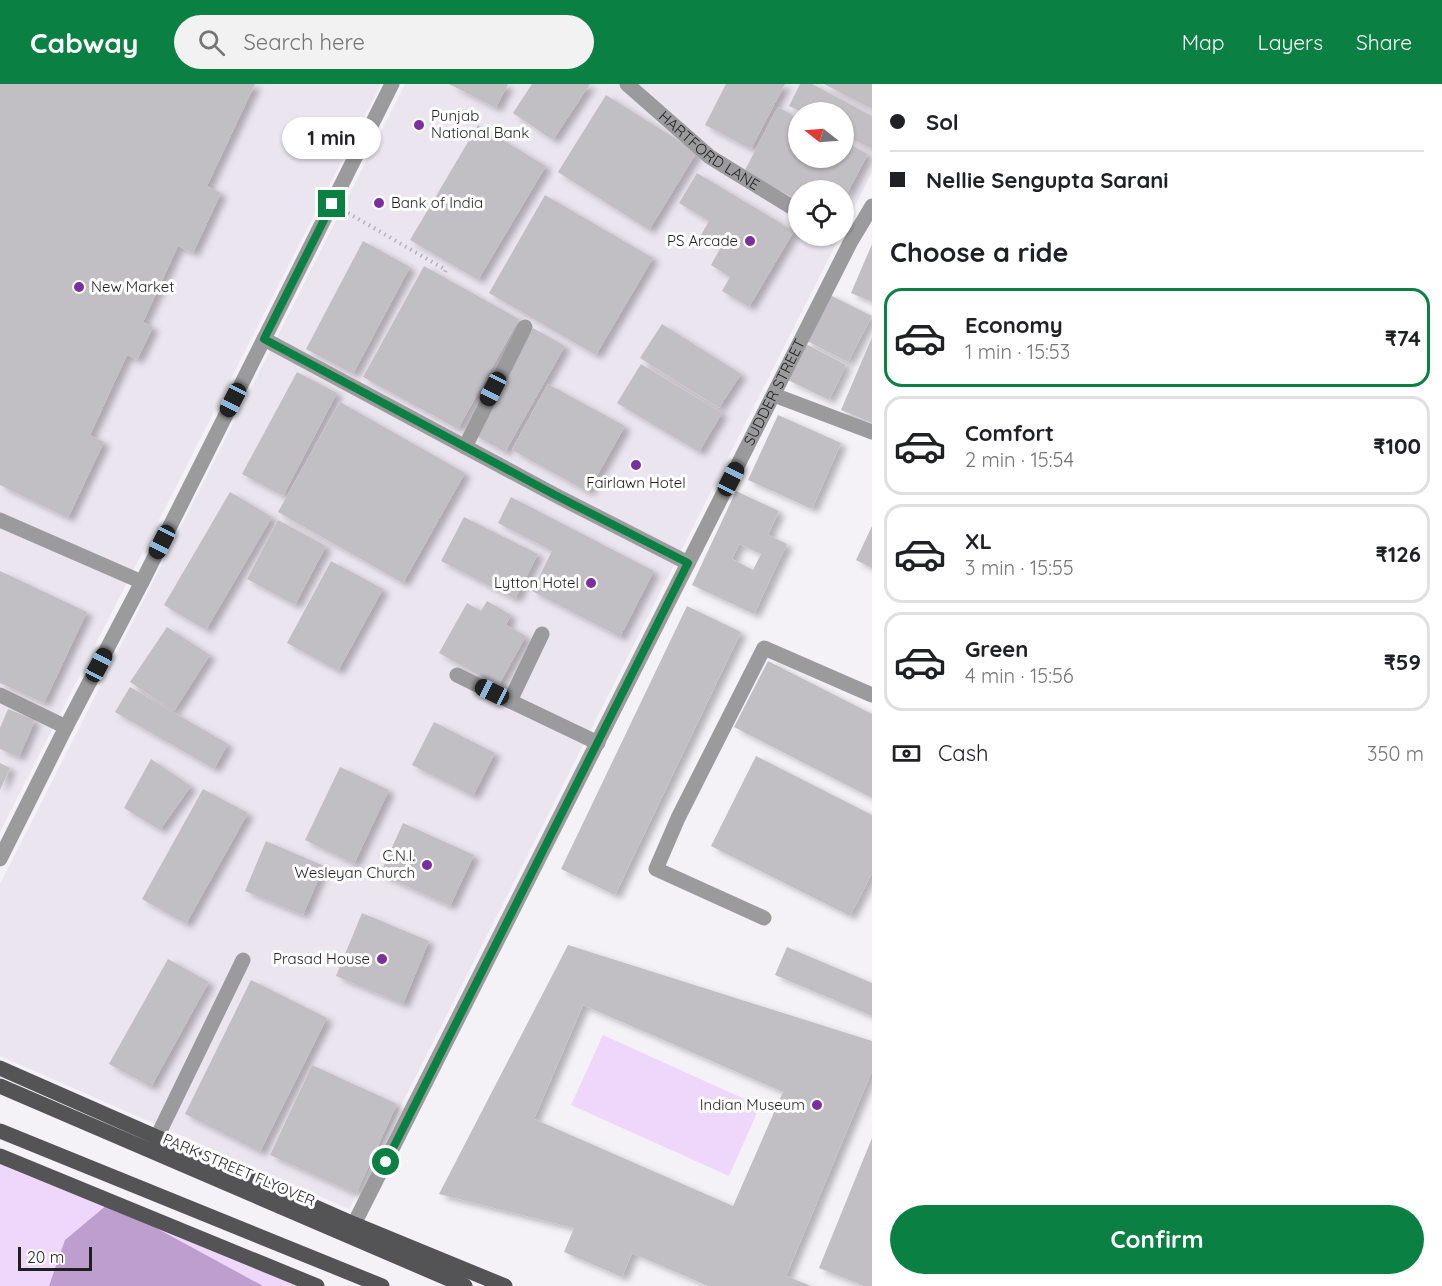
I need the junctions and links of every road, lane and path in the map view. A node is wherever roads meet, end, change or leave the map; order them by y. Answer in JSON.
{"nodes":[{"id":1,"x":392,"y":84,"type":"edge"},
{"id":2,"x":630,"y":85,"type":"edge"},
{"id":3,"x":332,"y":204,"type":"junction"},
{"id":4,"x":788,"y":205,"type":"edge"},
{"id":5,"x":870,"y":213,"type":"edge"},
{"id":6,"x":854,"y":230,"type":"edge"},
{"id":7,"x":842,"y":246,"type":"edge"},
{"id":8,"x":443,"y":276,"type":"dead end"},
{"id":9,"x":525,"y":327,"type":"dead end"},
{"id":10,"x":264,"y":339,"type":"junction"},
{"id":11,"x":774,"y":395,"type":"junction"},
{"id":12,"x":872,"y":432,"type":"edge"},
{"id":13,"x":465,"y":447,"type":"junction"},
{"id":14,"x":0,"y":520,"type":"edge"},
{"id":15,"x":688,"y":563,"type":"junction"},
{"id":16,"x":142,"y":582,"type":"junction"},
{"id":17,"x":542,"y":634,"type":"dead end"},
{"id":18,"x":457,"y":675,"type":"dead end"},
{"id":19,"x":0,"y":695,"type":"edge"},
{"id":20,"x":872,"y":695,"type":"edge"},
{"id":21,"x":510,"y":701,"type":"junction"},
{"id":22,"x":66,"y":727,"type":"junction"},
{"id":23,"x":598,"y":743,"type":"junction"},
{"id":24,"x":0,"y":859,"type":"edge"},
{"id":25,"x":764,"y":918,"type":"dead end"},
{"id":26,"x":243,"y":960,"type":"dead end"},
{"id":27,"x":0,"y":1068,"type":"edge"},
{"id":28,"x":0,"y":1086,"type":"edge"},
{"id":29,"x":0,"y":1131,"type":"edge"},
{"id":30,"x":157,"y":1137,"type":"junction"},
{"id":31,"x":0,"y":1156,"type":"edge"},
{"id":32,"x":354,"y":1224,"type":"junction"},
{"id":33,"x":311,"y":1284,"type":"edge"},
{"id":34,"x":382,"y":1286,"type":"edge"},
{"id":35,"x":465,"y":1286,"type":"edge"},
{"id":36,"x":505,"y":1286,"type":"edge"}],
"edges":[{"from":1,"to":3,"type":"street"},
{"from":2,"to":4,"type":"street","name":"HARTFORD LANE"},
{"from":3,"to":8,"type":"path"},
{"from":3,"to":10,"type":"street"},
{"from":5,"to":6,"type":"street","name":"SUDDER STREET"},
{"from":7,"to":11,"type":"street","name":"SUDDER STREET"},
{"from":9,"to":13,"type":"street"},
{"from":10,"to":13,"type":"street"},
{"from":10,"to":16,"type":"street"},
{"from":11,"to":12,"type":"street"},
{"from":11,"to":15,"type":"street","name":"SUDDER STREET"},
{"from":13,"to":15,"type":"street"},
{"from":14,"to":16,"type":"street"},
{"from":15,"to":23,"type":"street","name":"SUDDER STREET"},
{"from":16,"to":22,"type":"street"},
{"from":17,"to":21,"type":"street"},
{"from":18,"to":21,"type":"street"},
{"from":19,"to":22,"type":"street"},
{"from":20,"to":25,"type":"street"},
{"from":21,"to":23,"type":"street"},
{"from":22,"to":24,"type":"street"},
{"from":23,"to":32,"type":"street","name":"SUDDER STREET"},
{"from":26,"to":30,"type":"street"},
{"from":27,"to":30,"type":"main road"},
{"from":28,"to":35,"type":"main road","name":"PARK STREET FLYOVER"},
{"from":29,"to":34,"type":"main road"},
{"from":30,"to":32,"type":"main road"},
{"from":31,"to":33,"type":"main road"},
{"from":32,"to":36,"type":"main road"}]}
